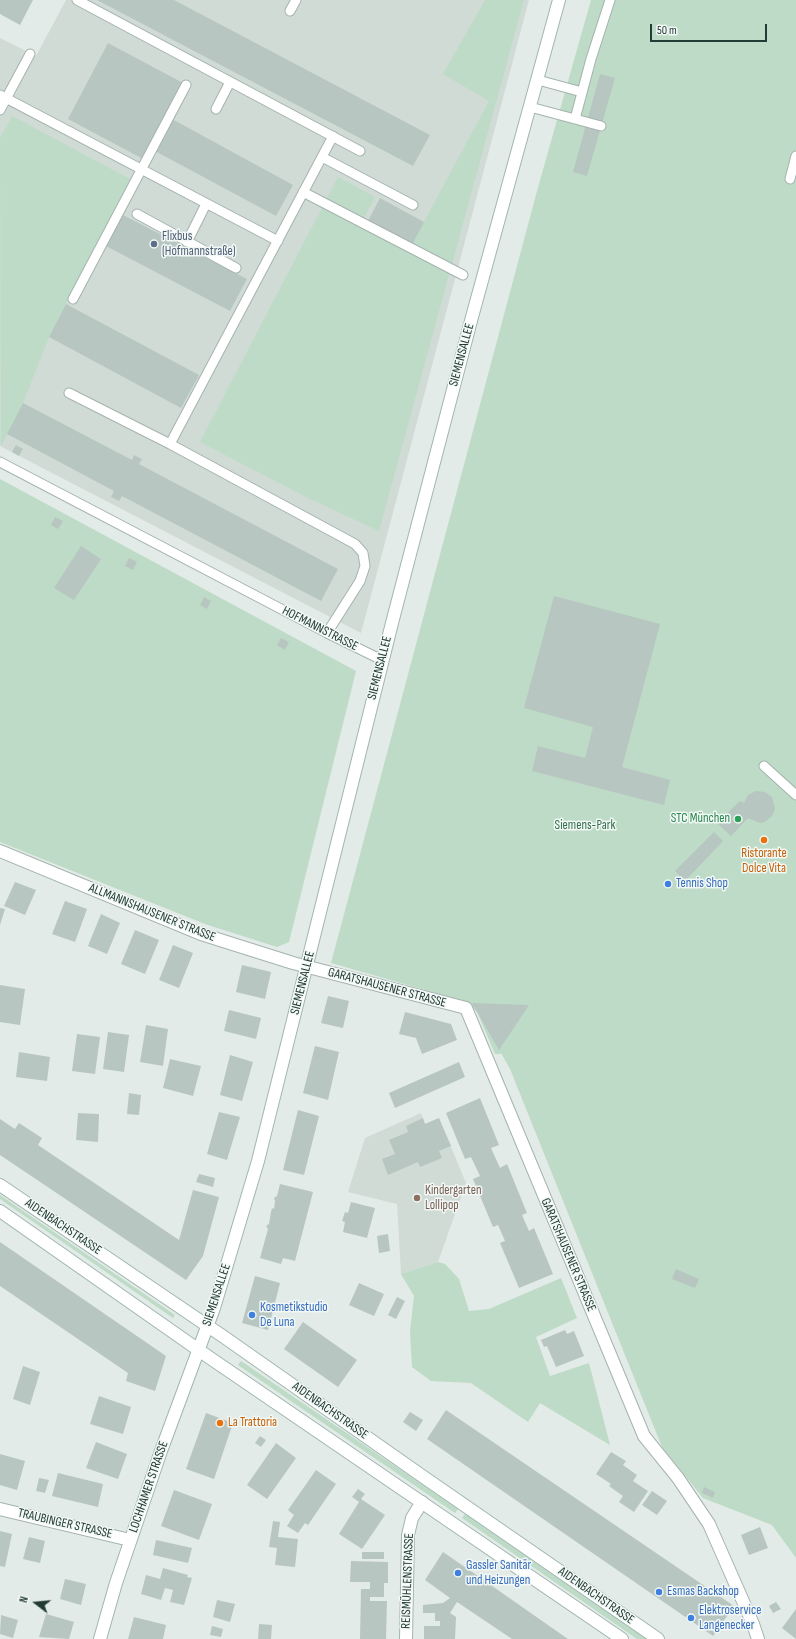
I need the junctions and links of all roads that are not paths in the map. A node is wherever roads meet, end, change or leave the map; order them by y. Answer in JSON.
{"nodes":[{"id":1,"x":78,"y":0,"type":"edge"},
{"id":2,"x":296,"y":0,"type":"edge"},
{"id":3,"x":559,"y":0,"type":"edge"},
{"id":4,"x":610,"y":0,"type":"edge"},
{"id":5,"x":290,"y":11,"type":"dead end"},
{"id":6,"x":30,"y":54,"type":"dead end"},
{"id":7,"x":538,"y":80,"type":"junction"},
{"id":8,"x":230,"y":82,"type":"junction"},
{"id":9,"x":186,"y":85,"type":"dead end"},
{"id":10,"x":582,"y":92,"type":"junction"},
{"id":11,"x":3,"y":97,"type":"edge"},
{"id":12,"x":530,"y":107,"type":"junction"},
{"id":13,"x":216,"y":109,"type":"dead end"},
{"id":14,"x":0,"y":110,"type":"edge"},
{"id":15,"x":575,"y":119,"type":"junction"},
{"id":16,"x":601,"y":126,"type":"dead end"},
{"id":17,"x":333,"y":136,"type":"junction"},
{"id":18,"x":360,"y":151,"type":"dead end"},
{"id":19,"x":796,"y":156,"type":"edge"},
{"id":20,"x":322,"y":157,"type":"junction"},
{"id":21,"x":142,"y":170,"type":"junction"},
{"id":22,"x":790,"y":179,"type":"dead end"},
{"id":23,"x":303,"y":192,"type":"junction"},
{"id":24,"x":206,"y":204,"type":"junction"},
{"id":25,"x":413,"y":205,"type":"dead end"},
{"id":26,"x":138,"y":214,"type":"dead end"},
{"id":27,"x":278,"y":241,"type":"junction"},
{"id":28,"x":187,"y":242,"type":"junction"},
{"id":29,"x":236,"y":268,"type":"dead end"},
{"id":30,"x":463,"y":275,"type":"dead end"},
{"id":31,"x":73,"y":300,"type":"dead end"},
{"id":32,"x":69,"y":393,"type":"dead end"},
{"id":33,"x":170,"y":444,"type":"junction"},
{"id":34,"x":0,"y":462,"type":"edge"},
{"id":35,"x":327,"y":633,"type":"junction"},
{"id":36,"x":382,"y":660,"type":"junction"},
{"id":37,"x":764,"y":766,"type":"dead end"},
{"id":38,"x":796,"y":795,"type":"edge"},
{"id":39,"x":0,"y":852,"type":"edge"},
{"id":40,"x":307,"y":967,"type":"junction"},
{"id":41,"x":0,"y":1185,"type":"edge"},
{"id":42,"x":0,"y":1211,"type":"edge"},
{"id":43,"x":208,"y":1326,"type":"junction"},
{"id":44,"x":203,"y":1337,"type":"joint"},
{"id":45,"x":198,"y":1350,"type":"junction"},
{"id":46,"x":422,"y":1502,"type":"junction"},
{"id":47,"x":0,"y":1509,"type":"edge"},
{"id":48,"x":130,"y":1540,"type":"junction"},
{"id":49,"x":100,"y":1639,"type":"edge"},
{"id":50,"x":406,"y":1639,"type":"edge"},
{"id":51,"x":622,"y":1639,"type":"edge"},
{"id":52,"x":658,"y":1639,"type":"edge"},
{"id":53,"x":758,"y":1639,"type":"edge"}],
"edges":[{"from":1,"to":8,"type":"lane"},
{"from":2,"to":5,"type":"lane"},
{"from":3,"to":7,"type":"street","name":"SIEMENSALLEE"},
{"from":4,"to":10,"type":"lane"},
{"from":6,"to":11,"type":"lane"},
{"from":7,"to":10,"type":"lane"},
{"from":7,"to":12,"type":"street","name":"SIEMENSALLEE"},
{"from":8,"to":13,"type":"lane"},
{"from":8,"to":17,"type":"lane"},
{"from":9,"to":21,"type":"lane"},
{"from":10,"to":15,"type":"lane"},
{"from":11,"to":14,"type":"lane"},
{"from":11,"to":21,"type":"lane"},
{"from":12,"to":15,"type":"lane"},
{"from":12,"to":36,"type":"street","name":"SIEMENSALLEE"},
{"from":15,"to":16,"type":"lane"},
{"from":17,"to":18,"type":"lane"},
{"from":17,"to":20,"type":"lane"},
{"from":19,"to":22,"type":"lane"},
{"from":20,"to":23,"type":"lane"},
{"from":20,"to":25,"type":"lane"},
{"from":21,"to":24,"type":"lane"},
{"from":21,"to":31,"type":"lane"},
{"from":23,"to":27,"type":"lane"},
{"from":23,"to":30,"type":"lane"},
{"from":24,"to":27,"type":"lane"},
{"from":24,"to":28,"type":"lane"},
{"from":26,"to":28,"type":"lane"},
{"from":27,"to":33,"type":"lane"},
{"from":28,"to":29,"type":"lane"},
{"from":32,"to":33,"type":"lane"},
{"from":33,"to":35,"type":"lane"},
{"from":34,"to":35,"type":"lane","name":"HOFMANNSTRASSE"},
{"from":35,"to":36,"type":"lane","name":"HOFMANNSTRASSE"},
{"from":36,"to":40,"type":"street","name":"SIEMENSALLEE"},
{"from":37,"to":38,"type":"lane"},
{"from":39,"to":40,"type":"street","name":"ALLMANNSHAUSENER STRASSE"},
{"from":40,"to":43,"type":"street","name":"SIEMENSALLEE"},
{"from":40,"to":53,"type":"street","name":"GARATSHAUSENER STRASSE"},
{"from":41,"to":43,"type":"street","name":"AIDENBACHSTRASSE"},
{"from":42,"to":45,"type":"street","name":"AIDENBACHSTRASSE"},
{"from":43,"to":44,"type":"street","name":"SIEMENSALLEE"},
{"from":43,"to":52,"type":"street","name":"AIDENBACHSTRASSE"},
{"from":44,"to":45,"type":"street","name":"LOCHHAMER STRASSE"},
{"from":45,"to":46,"type":"street","name":"AIDENBACHSTRASSE"},
{"from":45,"to":48,"type":"street","name":"LOCHHAMER STRASSE"},
{"from":46,"to":50,"type":"street","name":"REISMÜHLENSTRASSE"},
{"from":46,"to":51,"type":"street","name":"AIDENBACHSTRASSE"},
{"from":47,"to":48,"type":"street","name":"TRAUBINGER STRASSE"},
{"from":48,"to":49,"type":"street","name":"LOCHHAMER STRASSE"}]}
